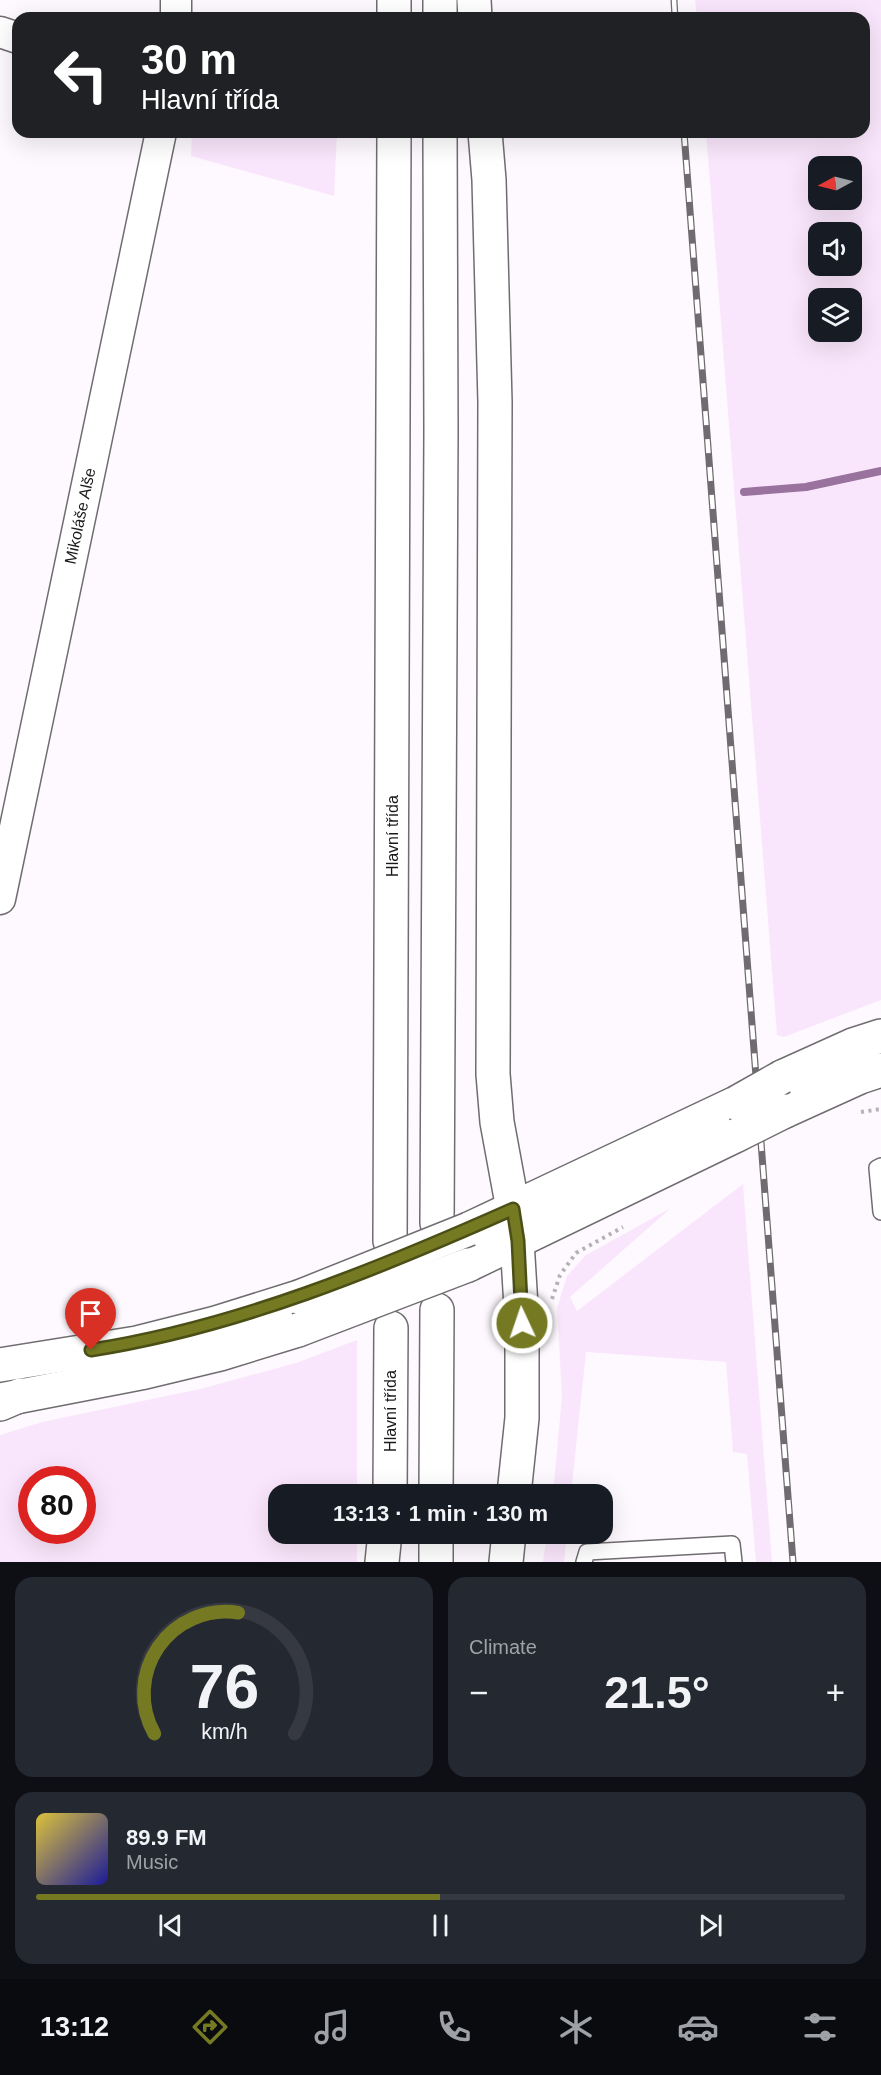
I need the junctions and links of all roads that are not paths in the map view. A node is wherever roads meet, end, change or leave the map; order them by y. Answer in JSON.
{"nodes":[{"id":1,"x":160,"y":138,"type":"edge"},
{"id":2,"x":394,"y":138,"type":"edge"},
{"id":3,"x":440,"y":138,"type":"edge"},
{"id":4,"x":486,"y":138,"type":"edge"},
{"id":5,"x":0,"y":899,"type":"edge"},
{"id":6,"x":881,"y":1036,"type":"edge"},
{"id":7,"x":881,"y":1070,"type":"edge"},
{"id":8,"x":736,"y":1119,"type":"junction"},
{"id":9,"x":881,"y":1166,"type":"edge"},
{"id":10,"x":513,"y":1209,"type":"junction"},
{"id":11,"x":881,"y":1212,"type":"edge"},
{"id":12,"x":437,"y":1223,"type":"dead end"},
{"id":13,"x":390,"y":1241,"type":"dead end"},
{"id":14,"x":518,"y":1241,"type":"junction"},
{"id":15,"x":437,"y":1310,"type":"dead end"},
{"id":16,"x":391,"y":1328,"type":"dead end"},
{"id":17,"x":0,"y":1365,"type":"edge"},
{"id":18,"x":7,"y":1399,"type":"edge"},
{"id":19,"x":390,"y":1484,"type":"edge"},
{"id":20,"x":436,"y":1484,"type":"edge"},
{"id":21,"x":515,"y":1484,"type":"edge"},
{"id":22,"x":385,"y":1544,"type":"edge"},
{"id":23,"x":388,"y":1544,"type":"edge"},
{"id":24,"x":436,"y":1544,"type":"edge"},
{"id":25,"x":508,"y":1544,"type":"edge"},
{"id":26,"x":382,"y":1562,"type":"edge"},
{"id":27,"x":389,"y":1562,"type":"edge"},
{"id":28,"x":436,"y":1562,"type":"edge"},
{"id":29,"x":506,"y":1562,"type":"edge"},
{"id":30,"x":584,"y":1562,"type":"edge"},
{"id":31,"x":734,"y":1562,"type":"edge"}],
"edges":[{"from":1,"to":5,"type":"street","name":"Mikoláše Alše"},
{"from":2,"to":13,"type":"main road","name":"Hlavní třída"},
{"from":3,"to":12,"type":"main road"},
{"from":4,"to":10,"type":"main road"},
{"from":6,"to":8,"type":"main road","bridge":true},
{"from":7,"to":8,"type":"main road","bridge":true},
{"from":8,"to":10,"type":"main road"},
{"from":8,"to":14,"type":"main road"},
{"from":9,"to":11,"type":"lane"},
{"from":10,"to":14,"type":"main road"},
{"from":10,"to":17,"type":"main road","bridge":true},
{"from":14,"to":18,"type":"main road","bridge":true},
{"from":14,"to":21,"type":"main road"},
{"from":15,"to":20,"type":"main road"},
{"from":16,"to":19,"type":"main road","name":"Hlavní třída"},
{"from":22,"to":26,"type":"main road"},
{"from":23,"to":27,"type":"main road"},
{"from":24,"to":28,"type":"main road"},
{"from":25,"to":29,"type":"main road"},
{"from":30,"to":31,"type":"lane"}]}
